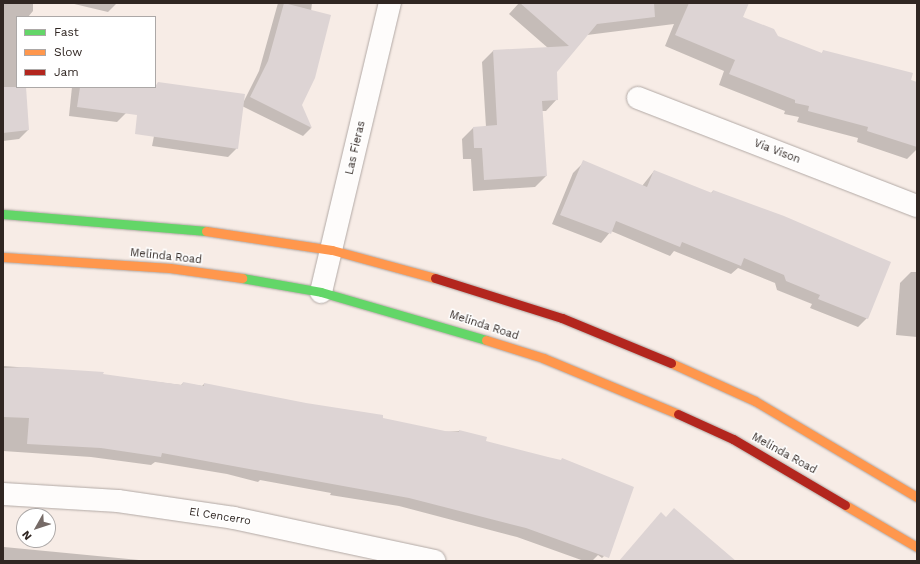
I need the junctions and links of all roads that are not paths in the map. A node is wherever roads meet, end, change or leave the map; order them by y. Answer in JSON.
{"nodes":[{"id":1,"x":390,"y":3,"type":"edge"},
{"id":2,"x":638,"y":98,"type":"dead end"},
{"id":3,"x":917,"y":206,"type":"edge"},
{"id":4,"x":3,"y":214,"type":"edge"},
{"id":5,"x":332,"y":250,"type":"junction"},
{"id":6,"x":3,"y":257,"type":"edge"},
{"id":7,"x":321,"y":292,"type":"junction"},
{"id":8,"x":3,"y":494,"type":"edge"},
{"id":9,"x":917,"y":497,"type":"edge"},
{"id":10,"x":917,"y":547,"type":"edge"},
{"id":11,"x":434,"y":561,"type":"edge"}],
"edges":[{"from":1,"to":5,"type":"street","name":"Las Fieras"},
{"from":2,"to":3,"type":"street","name":"Via Vison"},
{"from":4,"to":5,"type":"main road"},
{"from":5,"to":7,"type":"street","name":"Las Fieras"},
{"from":5,"to":9,"type":"main road"},
{"from":6,"to":7,"type":"main road","name":"Melinda Road"},
{"from":7,"to":10,"type":"main road","name":"Melinda Road"},
{"from":8,"to":11,"type":"street","name":"El Cencerro"}]}
